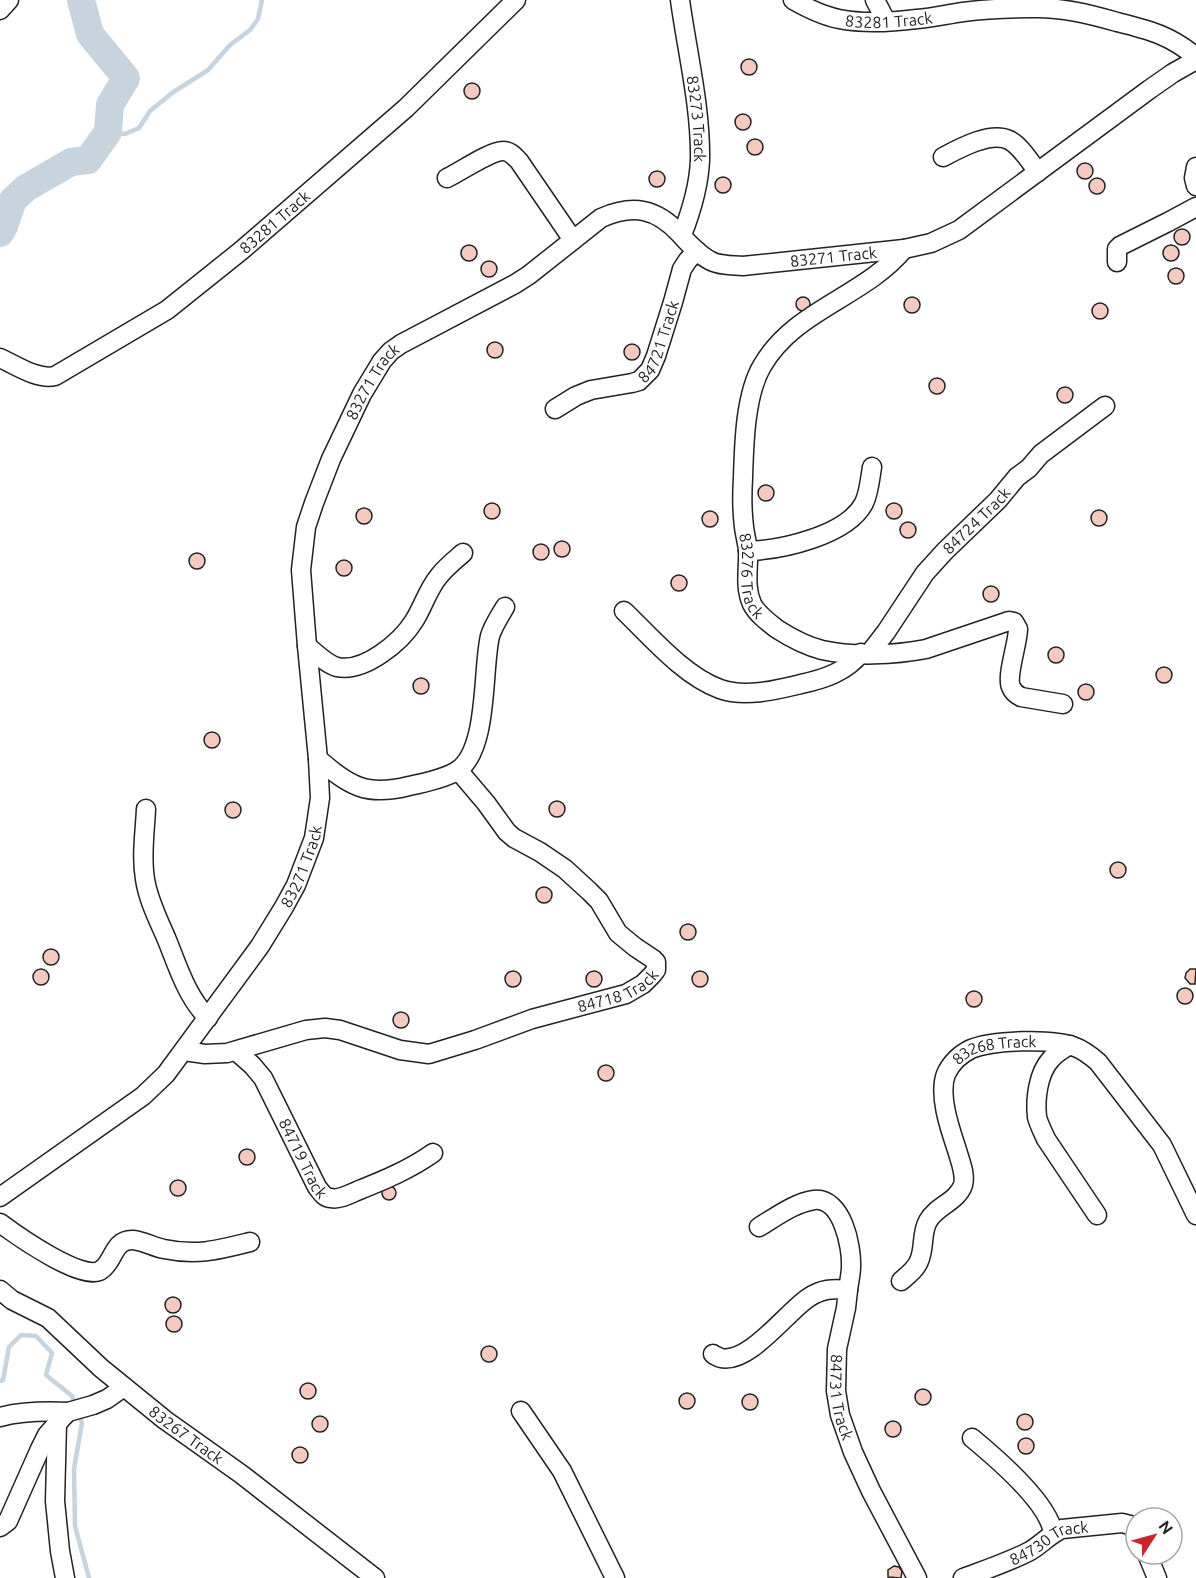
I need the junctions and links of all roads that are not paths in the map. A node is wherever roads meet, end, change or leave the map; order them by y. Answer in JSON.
{"nodes":[{"id":1,"x":9,"y":0,"type":"edge"},
{"id":2,"x":516,"y":0,"type":"edge"},
{"id":3,"x":680,"y":0,"type":"edge"},
{"id":4,"x":793,"y":0,"type":"edge"},
{"id":5,"x":875,"y":0,"type":"edge"},
{"id":6,"x":1012,"y":4,"type":"edge"},
{"id":7,"x":0,"y":10,"type":"edge"},
{"id":8,"x":886,"y":21,"type":"junction"},
{"id":9,"x":1196,"y":59,"type":"edge"},
{"id":10,"x":943,"y":157,"type":"dead end"},
{"id":11,"x":1196,"y":166,"type":"edge"},
{"id":12,"x":1038,"y":171,"type":"junction"},
{"id":13,"x":447,"y":178,"type":"dead end"},
{"id":14,"x":1196,"y":186,"type":"edge"},
{"id":15,"x":1196,"y":207,"type":"edge"},
{"id":16,"x":682,"y":236,"type":"junction"},
{"id":17,"x":573,"y":240,"type":"junction"},
{"id":18,"x":904,"y":249,"type":"junction"},
{"id":19,"x":696,"y":251,"type":"junction"},
{"id":20,"x":1117,"y":262,"type":"dead end"},
{"id":21,"x":0,"y":358,"type":"edge"},
{"id":22,"x":1106,"y":406,"type":"dead end"},
{"id":23,"x":555,"y":409,"type":"dead end"},
{"id":24,"x":872,"y":467,"type":"dead end"},
{"id":25,"x":748,"y":551,"type":"junction"},
{"id":26,"x":463,"y":553,"type":"dead end"},
{"id":27,"x":505,"y":607,"type":"dead end"},
{"id":28,"x":624,"y":612,"type":"dead end"},
{"id":29,"x":307,"y":646,"type":"junction"},
{"id":30,"x":865,"y":654,"type":"junction"},
{"id":31,"x":1063,"y":704,"type":"dead end"},
{"id":32,"x":318,"y":759,"type":"junction"},
{"id":33,"x":458,"y":770,"type":"junction"},
{"id":34,"x":146,"y":809,"type":"dead end"},
{"id":35,"x":208,"y":1018,"type":"junction"},
{"id":36,"x":1070,"y":1046,"type":"junction"},
{"id":37,"x":184,"y":1051,"type":"junction"},
{"id":38,"x":236,"y":1051,"type":"junction"},
{"id":39,"x":433,"y":1153,"type":"dead end"},
{"id":40,"x":0,"y":1197,"type":"edge"},
{"id":41,"x":1194,"y":1205,"type":"edge"},
{"id":42,"x":1097,"y":1215,"type":"dead end"},
{"id":43,"x":0,"y":1223,"type":"edge"},
{"id":44,"x":759,"y":1227,"type":"dead end"},
{"id":45,"x":250,"y":1242,"type":"dead end"},
{"id":46,"x":902,"y":1281,"type":"dead end"},
{"id":47,"x":0,"y":1290,"type":"edge"},
{"id":48,"x":848,"y":1290,"type":"junction"},
{"id":49,"x":713,"y":1354,"type":"dead end"},
{"id":50,"x":124,"y":1387,"type":"junction"},
{"id":51,"x":521,"y":1411,"type":"dead end"},
{"id":52,"x":0,"y":1417,"type":"edge"},
{"id":53,"x":62,"y":1418,"type":"junction"},
{"id":54,"x":972,"y":1438,"type":"dead end"},
{"id":55,"x":1124,"y":1524,"type":"edge"},
{"id":56,"x":0,"y":1527,"type":"edge"},
{"id":57,"x":1053,"y":1533,"type":"junction"},
{"id":58,"x":65,"y":1578,"type":"edge"},
{"id":59,"x":375,"y":1578,"type":"edge"},
{"id":60,"x":615,"y":1578,"type":"edge"},
{"id":61,"x":917,"y":1578,"type":"edge"},
{"id":62,"x":963,"y":1578,"type":"edge"}],
"edges":[{"from":1,"to":7,"type":"street"},
{"from":2,"to":21,"type":"street","name":"83281 Track"},
{"from":3,"to":16,"type":"street","name":"83273 Track"},
{"from":4,"to":8,"type":"street","name":"83281 Track"},
{"from":5,"to":8,"type":"street"},
{"from":6,"to":8,"type":"street","name":"83281 Track"},
{"from":6,"to":9,"type":"street","name":"83281 Track"},
{"from":9,"to":12,"type":"street","name":"83271 Track"},
{"from":10,"to":12,"type":"street"},
{"from":11,"to":14,"type":"street"},
{"from":12,"to":18,"type":"street","name":"83271 Track"},
{"from":13,"to":17,"type":"street"},
{"from":15,"to":20,"type":"street"},
{"from":16,"to":17,"type":"street","name":"83271 Track"},
{"from":16,"to":19,"type":"street","name":"83271 Track"},
{"from":17,"to":29,"type":"street","name":"83271 Track"},
{"from":18,"to":19,"type":"street","name":"83271 Track"},
{"from":18,"to":25,"type":"street","name":"83276 Track"},
{"from":19,"to":23,"type":"street","name":"84721 Track"},
{"from":22,"to":30,"type":"street","name":"84724 Track"},
{"from":24,"to":25,"type":"street"},
{"from":25,"to":30,"type":"street","name":"83276 Track"},
{"from":26,"to":29,"type":"street"},
{"from":27,"to":33,"type":"street"},
{"from":28,"to":30,"type":"street","name":"84724 Track"},
{"from":29,"to":32,"type":"street","name":"83271 Track"},
{"from":30,"to":31,"type":"street","name":"83276 Track"},
{"from":32,"to":33,"type":"street"},
{"from":32,"to":35,"type":"street","name":"83271 Track"},
{"from":33,"to":38,"type":"street","name":"84718 Track"},
{"from":34,"to":35,"type":"street"},
{"from":35,"to":37,"type":"street","name":"83271 Track"},
{"from":36,"to":41,"type":"street","name":"83268 Track"},
{"from":36,"to":42,"type":"street"},
{"from":36,"to":46,"type":"street","name":"83268 Track"},
{"from":37,"to":38,"type":"street","name":"84718 Track"},
{"from":37,"to":40,"type":"street","name":"83271 Track"},
{"from":38,"to":39,"type":"street","name":"84719 Track"},
{"from":43,"to":45,"type":"street"},
{"from":44,"to":48,"type":"street","name":"84731 Track"},
{"from":47,"to":50,"type":"street","name":"83267 Track"},
{"from":48,"to":49,"type":"street"},
{"from":48,"to":61,"type":"street","name":"84731 Track"},
{"from":50,"to":53,"type":"street"},
{"from":50,"to":59,"type":"street","name":"83267 Track"},
{"from":51,"to":60,"type":"street"},
{"from":52,"to":53,"type":"street"},
{"from":53,"to":56,"type":"street"},
{"from":53,"to":58,"type":"street"},
{"from":54,"to":57,"type":"street"},
{"from":55,"to":57,"type":"street","name":"84730 Track"},
{"from":57,"to":62,"type":"street","name":"84730 Track"}]}
